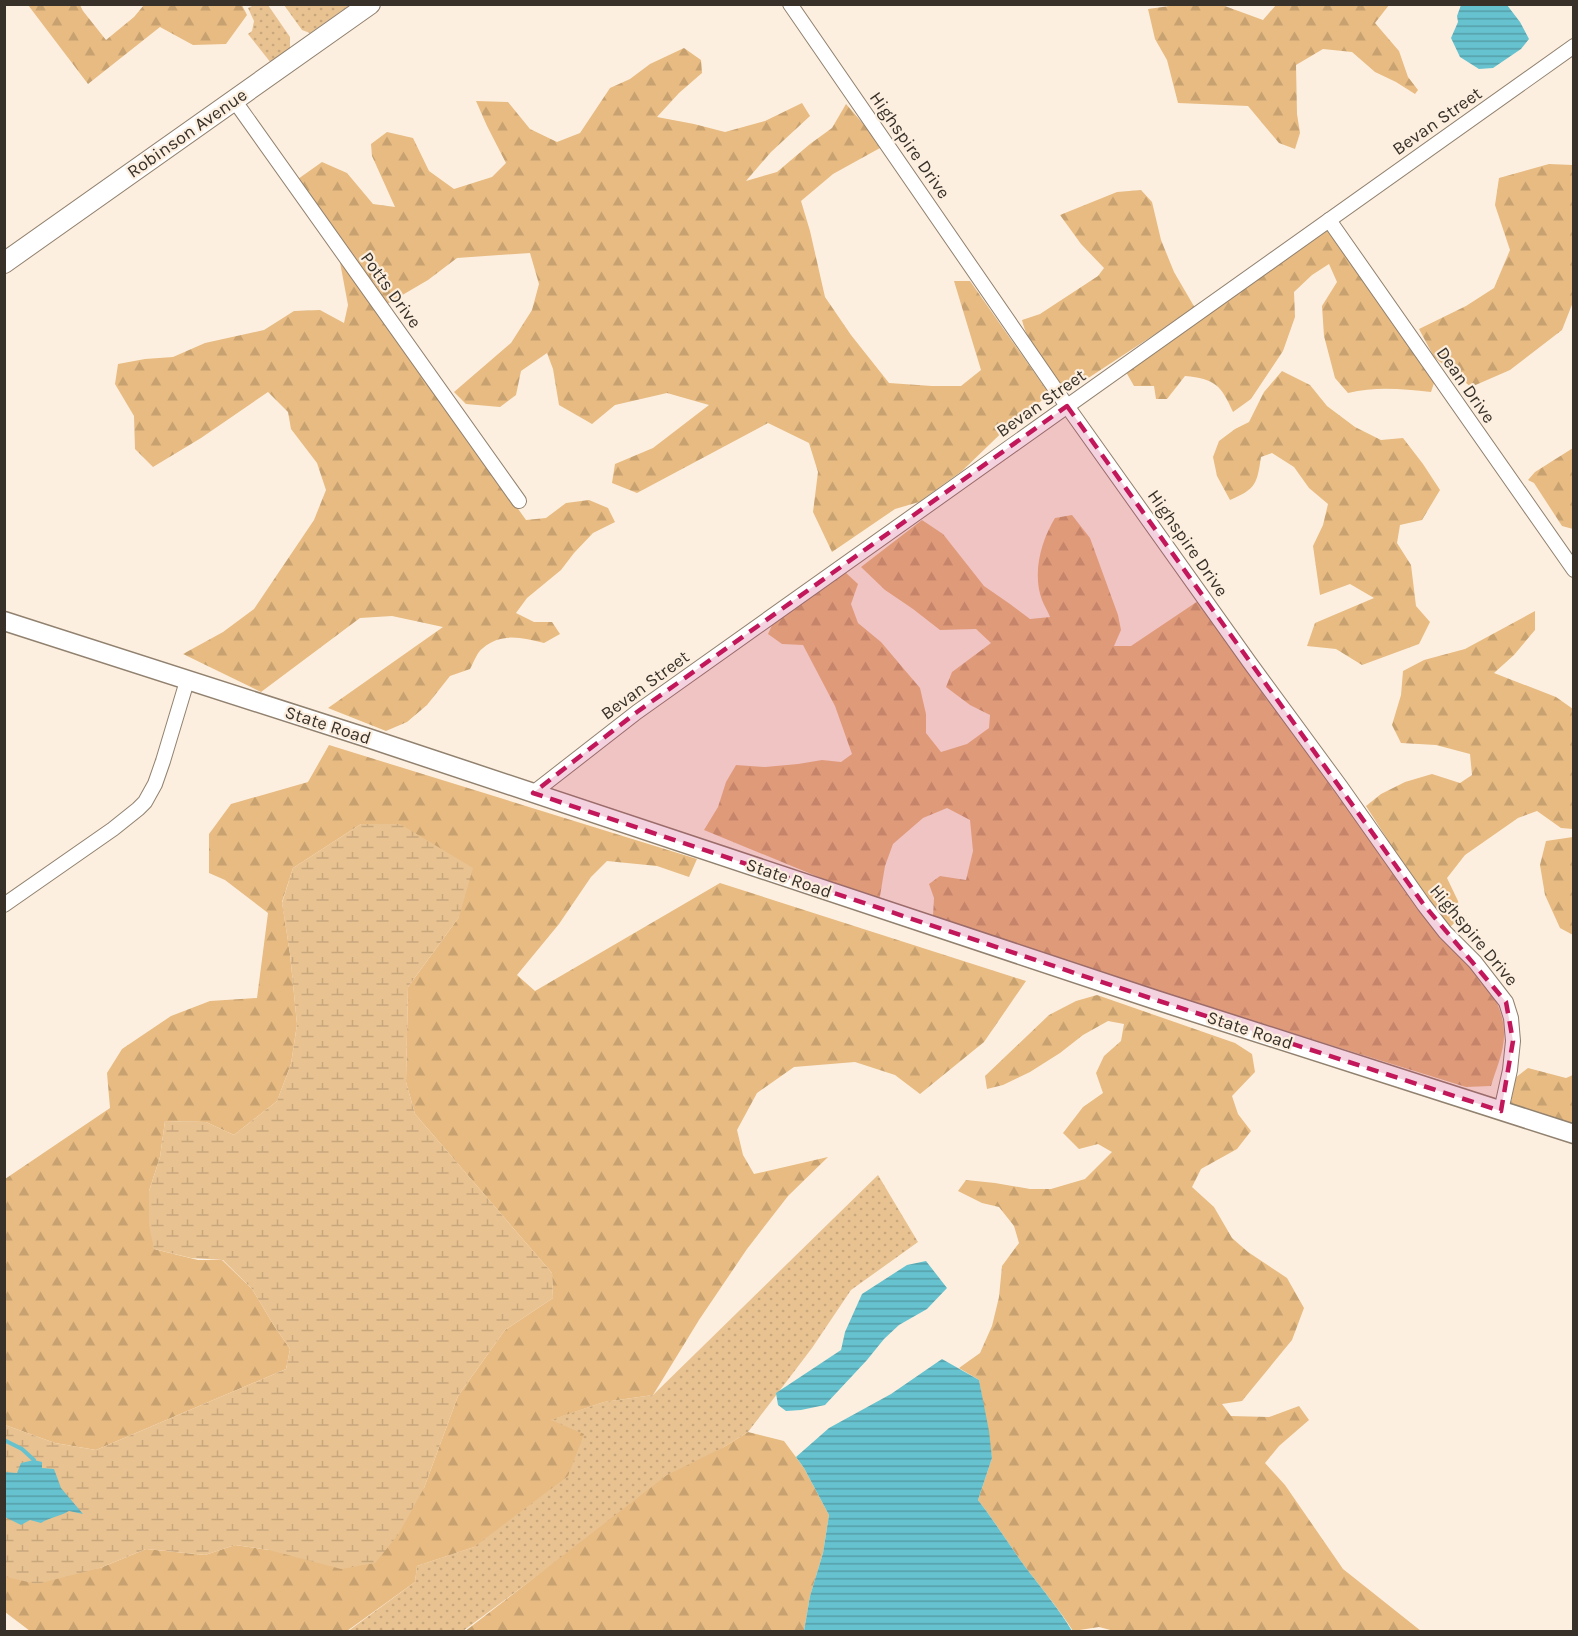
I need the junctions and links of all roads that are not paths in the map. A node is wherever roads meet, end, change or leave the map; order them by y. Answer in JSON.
{"nodes":[{"id":1,"x":370,"y":4,"type":"edge"},
{"id":2,"x":790,"y":4,"type":"edge"},
{"id":3,"x":1574,"y":46,"type":"edge"},
{"id":4,"x":234,"y":100,"type":"junction"},
{"id":5,"x":1329,"y":220,"type":"junction"},
{"id":6,"x":4,"y":263,"type":"edge"},
{"id":7,"x":1068,"y":406,"type":"junction"},
{"id":8,"x":519,"y":501,"type":"dead end"},
{"id":9,"x":1574,"y":570,"type":"edge"},
{"id":10,"x":4,"y":621,"type":"edge"},
{"id":11,"x":187,"y":681,"type":"junction"},
{"id":12,"x":533,"y":793,"type":"junction"},
{"id":13,"x":4,"y":904,"type":"edge"},
{"id":14,"x":1501,"y":1111,"type":"junction"},
{"id":15,"x":1574,"y":1134,"type":"edge"}],
"edges":[{"from":1,"to":4,"type":"main road","name":"Robinson Avenue"},
{"from":2,"to":7,"type":"street","name":"Highspire Drive"},
{"from":3,"to":5,"type":"street","name":"Bevan Street"},
{"from":4,"to":6,"type":"main road","name":"Robinson Avenue"},
{"from":4,"to":8,"type":"street","name":"Potts Drive"},
{"from":5,"to":7,"type":"street","name":"Bevan Street"},
{"from":5,"to":9,"type":"street","name":"Dean Drive"},
{"from":7,"to":12,"type":"street","name":"Bevan Street"},
{"from":7,"to":14,"type":"street","name":"Highspire Drive"},
{"from":10,"to":11,"type":"street","name":"State Road"},
{"from":11,"to":12,"type":"street","name":"State Road"},
{"from":11,"to":13,"type":"street"},
{"from":12,"to":14,"type":"street","name":"State Road"},
{"from":14,"to":15,"type":"street","name":"State Road"}]}
